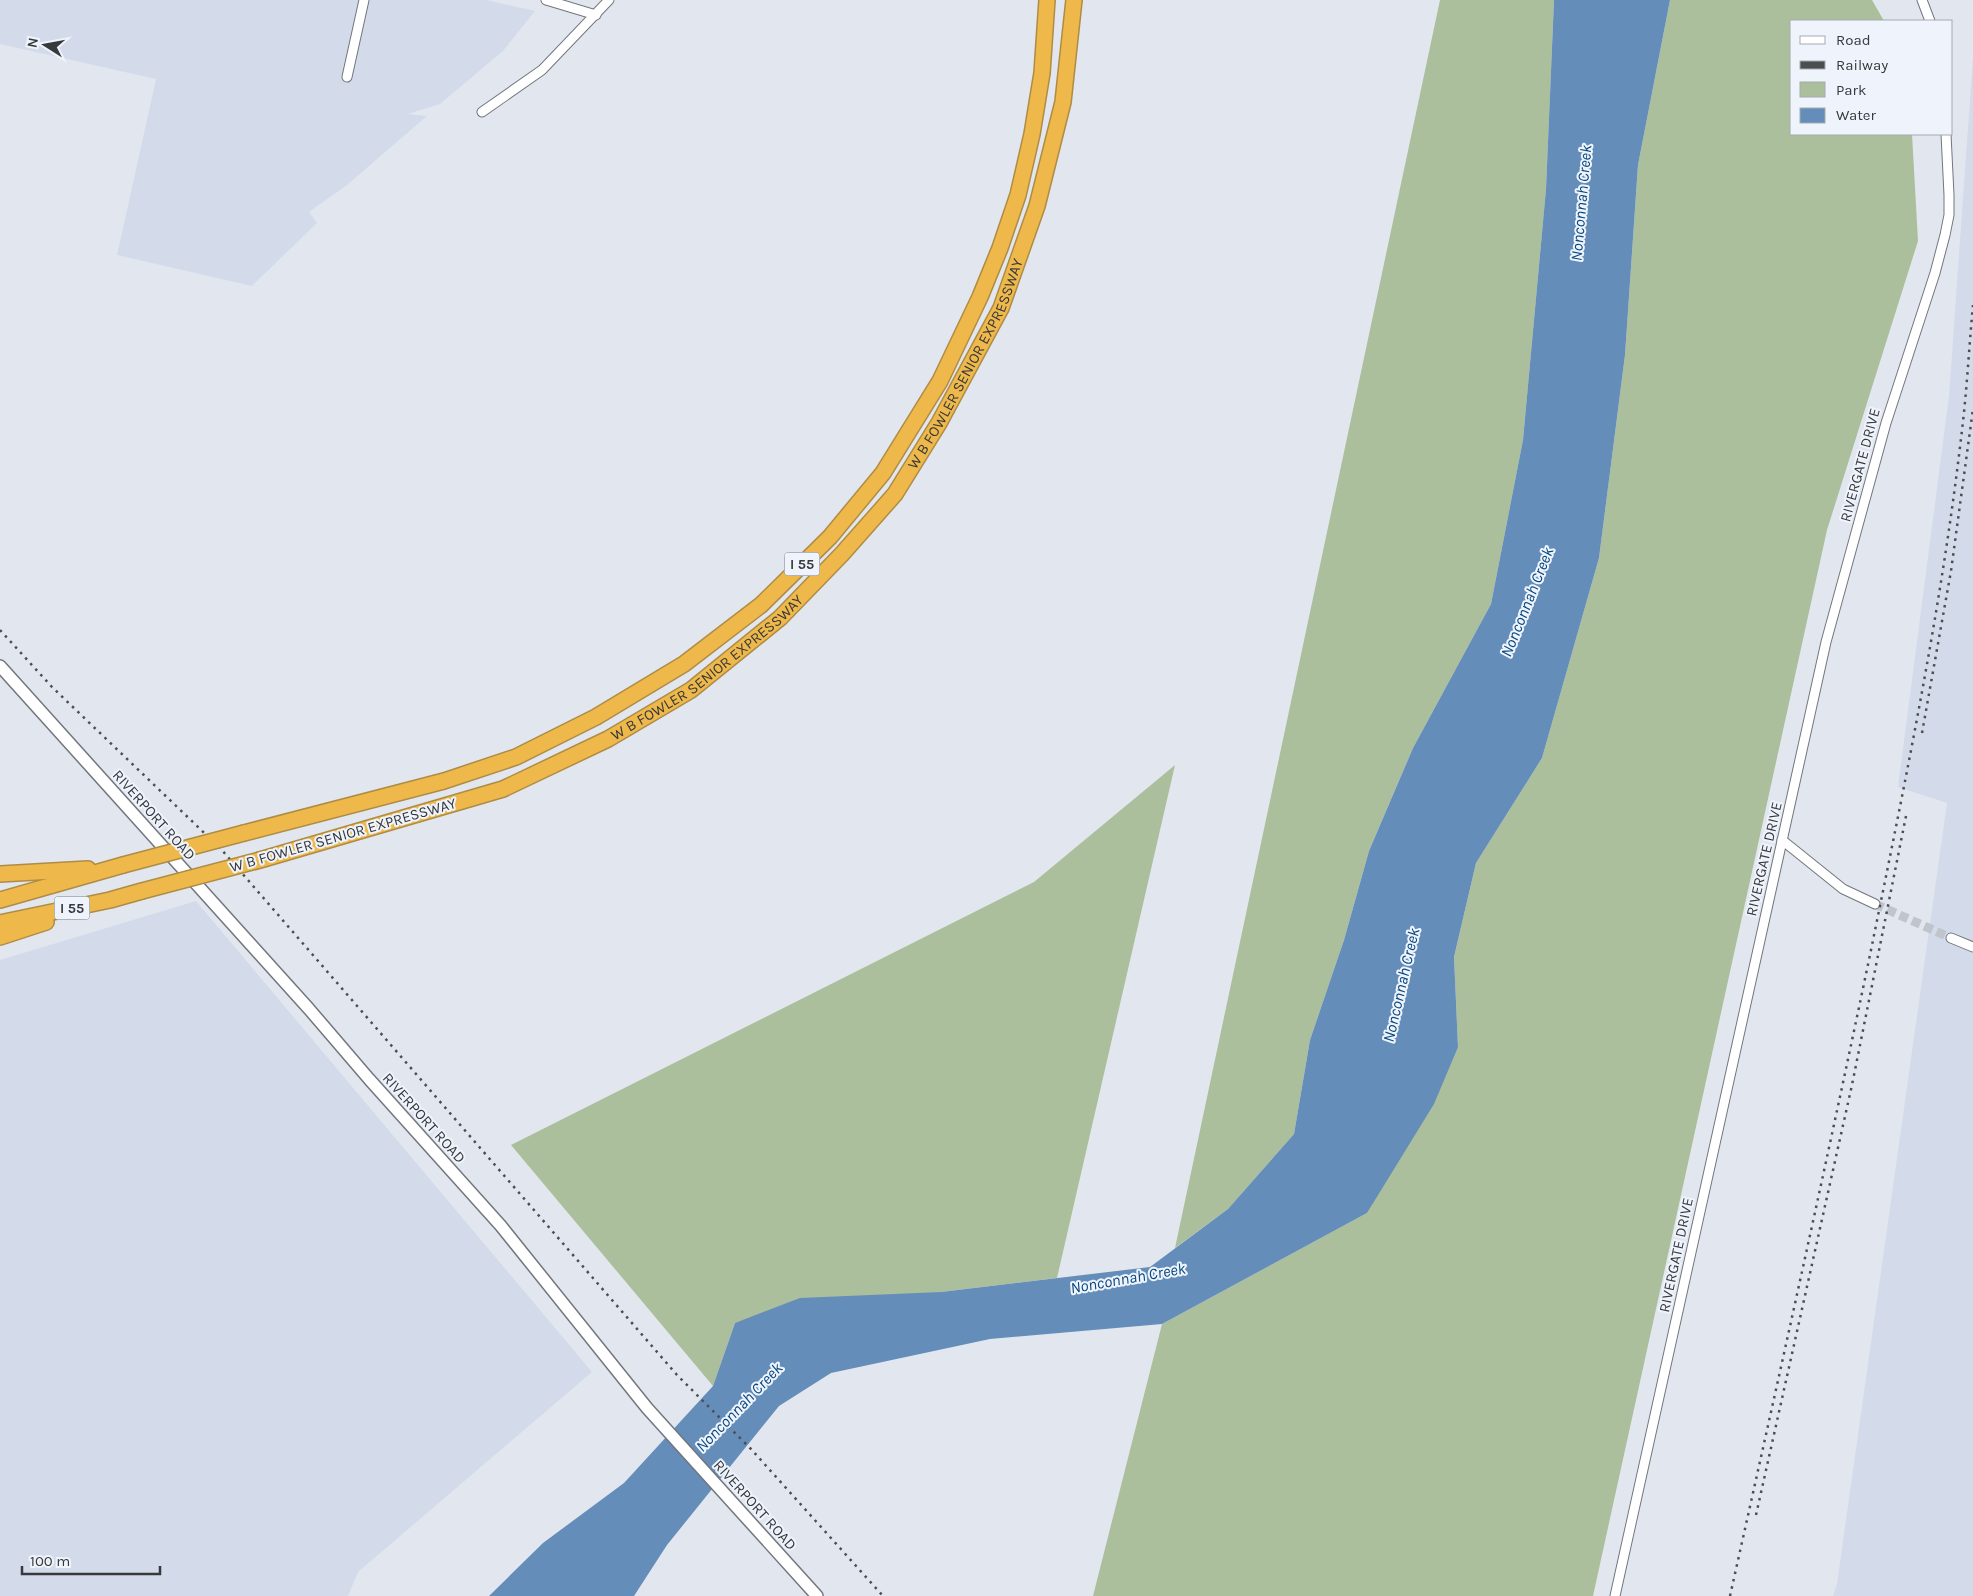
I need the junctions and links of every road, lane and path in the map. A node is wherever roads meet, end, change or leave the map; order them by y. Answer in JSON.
{"nodes":[{"id":1,"x":364,"y":0,"type":"edge"},
{"id":2,"x":546,"y":0,"type":"edge"},
{"id":3,"x":609,"y":0,"type":"edge"},
{"id":4,"x":1047,"y":0,"type":"edge"},
{"id":5,"x":1074,"y":0,"type":"edge"},
{"id":6,"x":1922,"y":0,"type":"edge"},
{"id":7,"x":596,"y":15,"type":"junction"},
{"id":8,"x":1930,"y":20,"type":"edge"},
{"id":9,"x":347,"y":77,"type":"dead end"},
{"id":10,"x":482,"y":112,"type":"dead end"},
{"id":11,"x":1946,"y":135,"type":"edge"},
{"id":12,"x":0,"y":666,"type":"edge"},
{"id":13,"x":1782,"y":840,"type":"junction"},
{"id":14,"x":117,"y":866,"type":"junction"},
{"id":15,"x":6,"y":873,"type":"edge"},
{"id":16,"x":4,"y":899,"type":"edge"},
{"id":17,"x":1874,"y":904,"type":"tunnel mouth"},
{"id":18,"x":0,"y":928,"type":"edge"},
{"id":19,"x":1951,"y":938,"type":"tunnel mouth"},
{"id":20,"x":1973,"y":947,"type":"edge"},
{"id":21,"x":817,"y":1596,"type":"edge"},
{"id":22,"x":1615,"y":1596,"type":"edge"}],
"edges":[{"from":1,"to":9,"type":"street"},
{"from":2,"to":7,"type":"street"},
{"from":3,"to":7,"type":"street"},
{"from":4,"to":14,"type":"highway","name":"W B FOWLER SENIOR EXPRESSWAY","number":"I 55","bridge":true},
{"from":5,"to":18,"type":"highway","name":"W B FOWLER SENIOR EXPRESSWAY","number":"I 55","bridge":true},
{"from":6,"to":8,"type":"street"},
{"from":7,"to":10,"type":"street"},
{"from":11,"to":13,"type":"street","name":"RIVERGATE DRIVE"},
{"from":12,"to":21,"type":"main road","name":"RIVERPORT ROAD"},
{"from":13,"to":17,"type":"street"},
{"from":13,"to":22,"type":"street","name":"RIVERGATE DRIVE"},
{"from":14,"to":15,"type":"highway"},
{"from":14,"to":16,"type":"highway","name":"W B FOWLER SENIOR EXPRESSWAY","number":"I 55"},
{"from":19,"to":20,"type":"street"}]}
